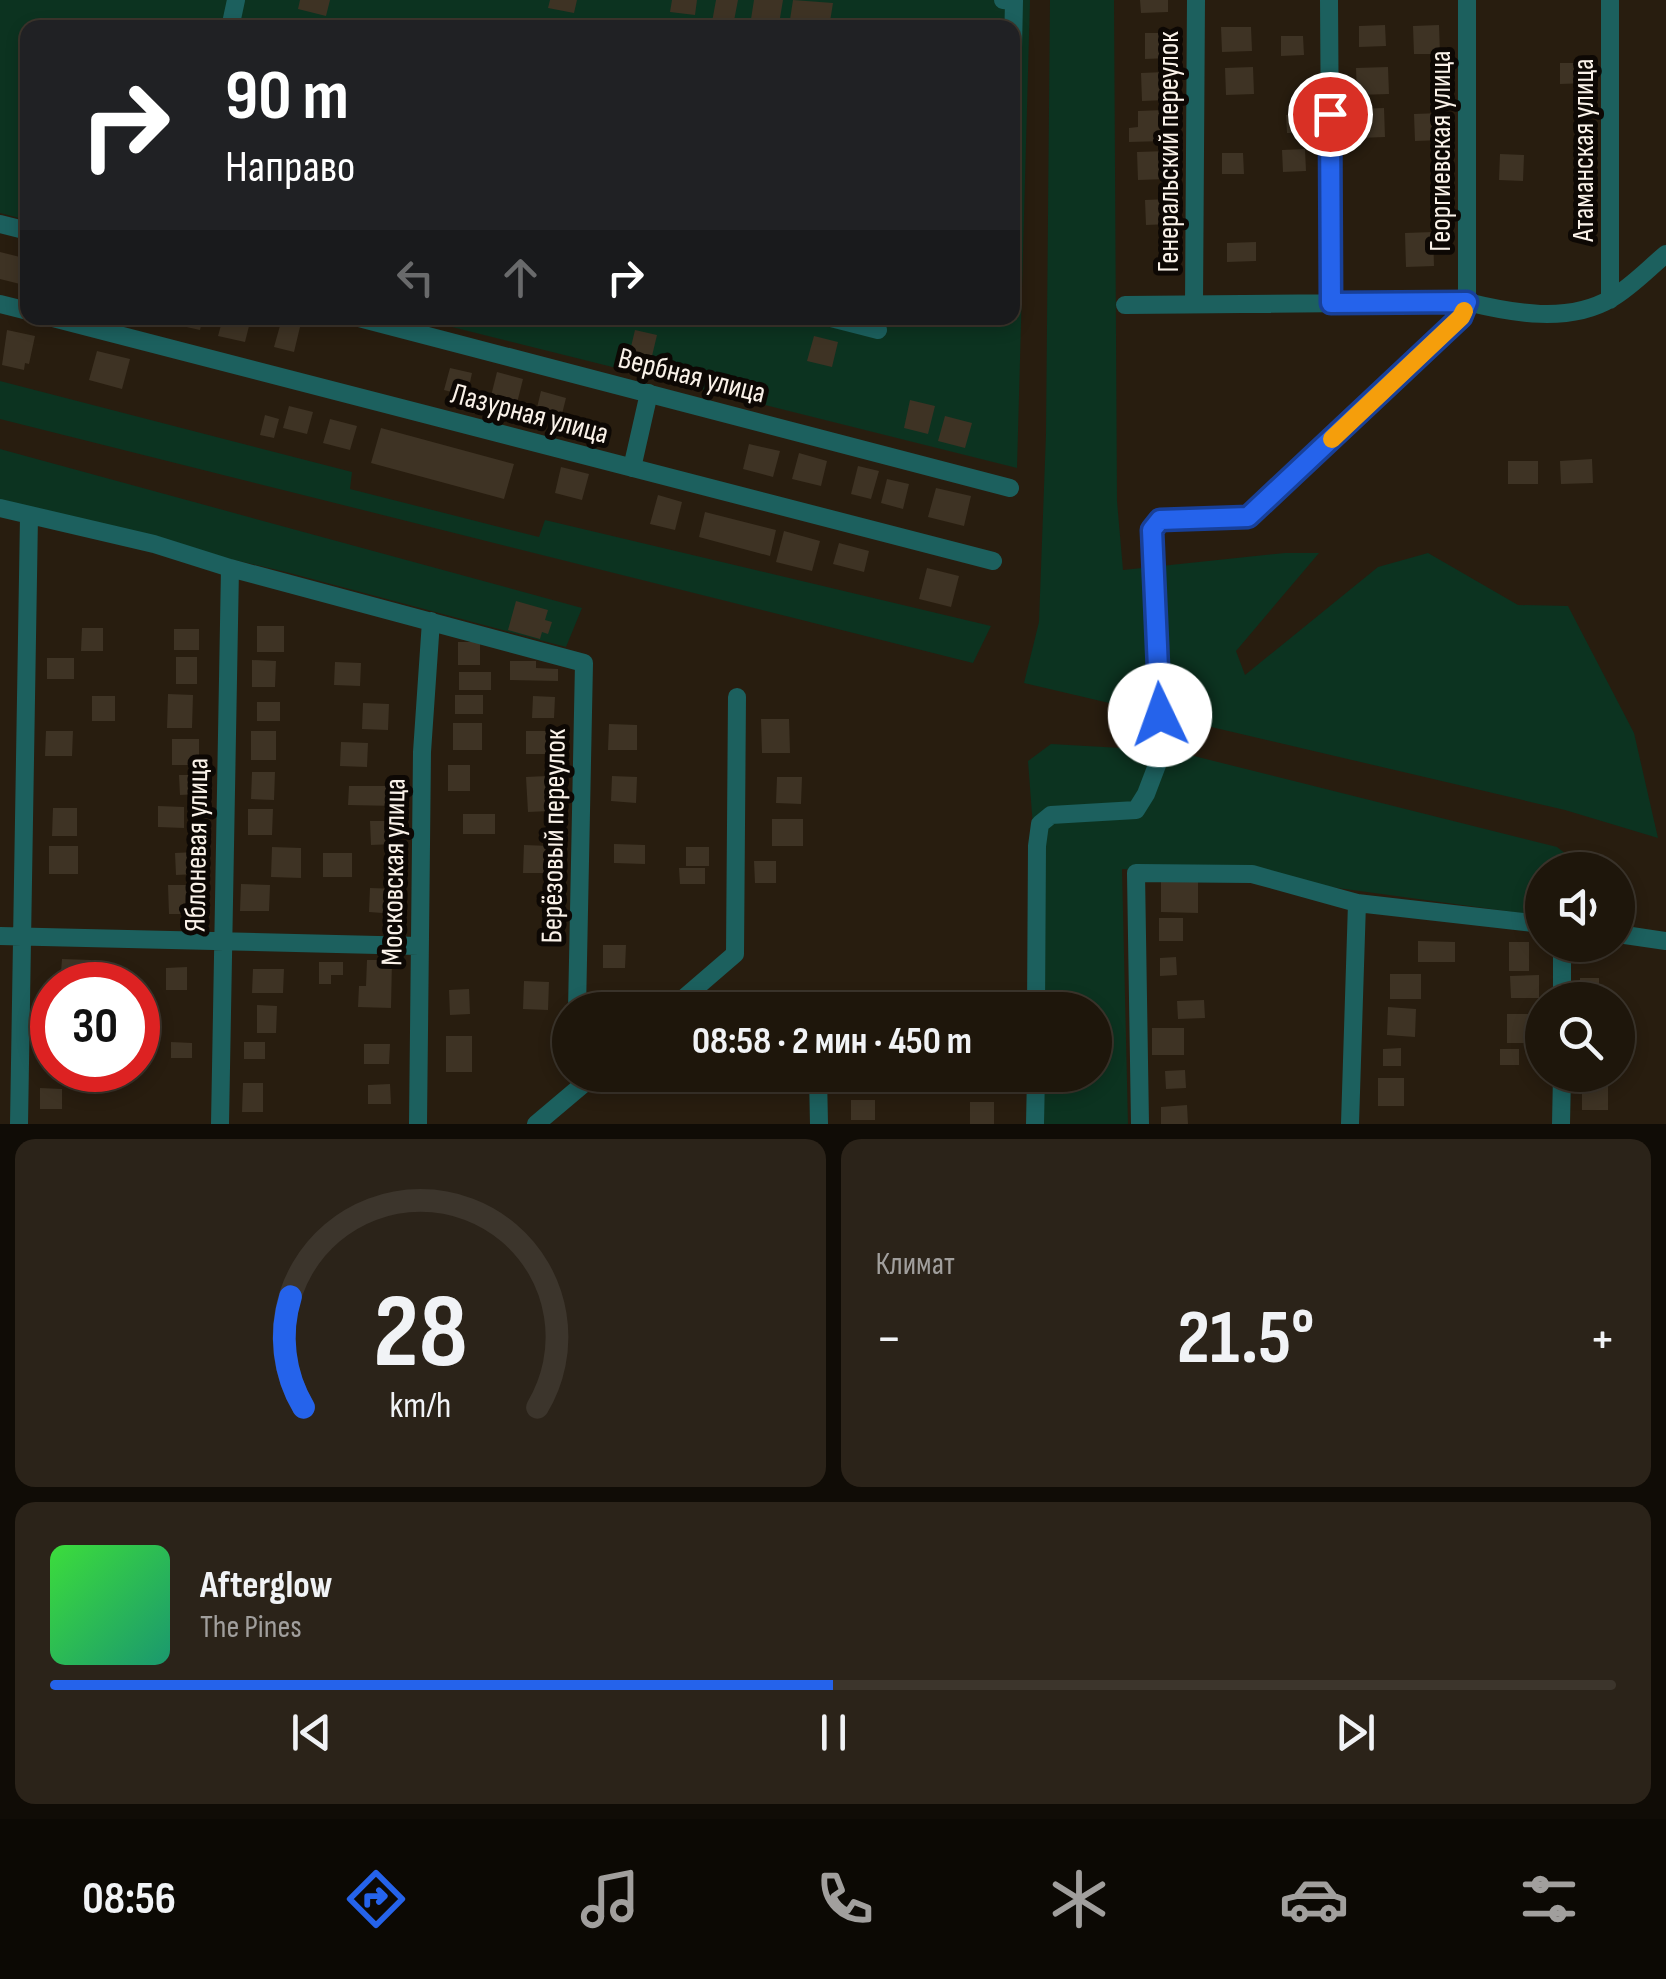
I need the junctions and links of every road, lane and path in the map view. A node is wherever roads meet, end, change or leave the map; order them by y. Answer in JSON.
{"nodes":[{"id":1,"x":1196,"y":0,"type":"edge"},
{"id":2,"x":1330,"y":0,"type":"edge"},
{"id":3,"x":1467,"y":0,"type":"edge"},
{"id":4,"x":1610,"y":0,"type":"edge"},
{"id":5,"x":1666,"y":254,"type":"edge"},
{"id":6,"x":1610,"y":300,"type":"junction"},
{"id":7,"x":1467,"y":302,"type":"junction"},
{"id":8,"x":1331,"y":303,"type":"junction"},
{"id":9,"x":1125,"y":304,"type":"dead end"},
{"id":10,"x":1194,"y":304,"type":"junction"},
{"id":11,"x":80,"y":325,"type":"edge"},
{"id":12,"x":387,"y":325,"type":"edge"},
{"id":13,"x":858,"y":325,"type":"edge"},
{"id":14,"x":878,"y":330,"type":"dead end"},
{"id":15,"x":650,"y":393,"type":"junction"},
{"id":16,"x":632,"y":468,"type":"junction"},
{"id":17,"x":1010,"y":488,"type":"dead end"},
{"id":18,"x":0,"y":508,"type":"edge"},
{"id":19,"x":29,"y":516,"type":"junction"},
{"id":20,"x":993,"y":561,"type":"dead end"},
{"id":21,"x":230,"y":568,"type":"junction"},
{"id":22,"x":431,"y":622,"type":"junction"},
{"id":23,"x":737,"y":697,"type":"dead end"},
{"id":24,"x":1357,"y":903,"type":"junction"},
{"id":25,"x":1525,"y":922,"type":"edge"},
{"id":26,"x":0,"y":936,"type":"edge"},
{"id":27,"x":20,"y":936,"type":"junction"},
{"id":28,"x":1635,"y":936,"type":"edge"},
{"id":29,"x":1666,"y":941,"type":"edge"},
{"id":30,"x":221,"y":942,"type":"junction"},
{"id":31,"x":419,"y":946,"type":"junction"},
{"id":32,"x":577,"y":992,"type":"edge"},
{"id":33,"x":691,"y":992,"type":"edge"},
{"id":34,"x":1036,"y":992,"type":"edge"},
{"id":35,"x":567,"y":1092,"type":"edge"},
{"id":36,"x":818,"y":1092,"type":"edge"},
{"id":37,"x":1036,"y":1092,"type":"edge"},
{"id":38,"x":1562,"y":1092,"type":"edge"},
{"id":39,"x":18,"y":1124,"type":"edge"},
{"id":40,"x":220,"y":1124,"type":"edge"},
{"id":41,"x":418,"y":1124,"type":"edge"},
{"id":42,"x":536,"y":1124,"type":"edge"},
{"id":43,"x":819,"y":1124,"type":"edge"},
{"id":44,"x":1035,"y":1124,"type":"edge"},
{"id":45,"x":1140,"y":1124,"type":"edge"},
{"id":46,"x":1350,"y":1124,"type":"edge"},
{"id":47,"x":1561,"y":1124,"type":"edge"}],
"edges":[{"from":1,"to":10,"type":"street","name":"Генеральский переулок"},
{"from":2,"to":8,"type":"street"},
{"from":3,"to":7,"type":"street","name":"Георгиевская улица"},
{"from":4,"to":6,"type":"street","name":"Атаманская улица"},
{"from":5,"to":6,"type":"street"},
{"from":6,"to":7,"type":"street"},
{"from":7,"to":8,"type":"street"},
{"from":7,"to":34,"type":"street"},
{"from":8,"to":10,"type":"street"},
{"from":9,"to":10,"type":"street"},
{"from":11,"to":16,"type":"street","name":"Лазурная улица"},
{"from":12,"to":15,"type":"street","name":"Вербная улица"},
{"from":13,"to":14,"type":"street"},
{"from":15,"to":16,"type":"street"},
{"from":15,"to":17,"type":"street","name":"Вербная улица"},
{"from":16,"to":20,"type":"street","name":"Лазурная улица"},
{"from":18,"to":19,"type":"street"},
{"from":19,"to":21,"type":"street"},
{"from":19,"to":27,"type":"street"},
{"from":21,"to":22,"type":"street"},
{"from":21,"to":30,"type":"street","name":"Яблоневая улица"},
{"from":22,"to":31,"type":"street","name":"Московская улица"},
{"from":22,"to":32,"type":"street","name":"Берёзовый переулок"},
{"from":23,"to":33,"type":"street"},
{"from":24,"to":25,"type":"street"},
{"from":24,"to":45,"type":"street"},
{"from":24,"to":46,"type":"street"},
{"from":26,"to":27,"type":"street"},
{"from":27,"to":30,"type":"street"},
{"from":27,"to":39,"type":"street"},
{"from":28,"to":29,"type":"street"},
{"from":30,"to":31,"type":"street"},
{"from":30,"to":40,"type":"street","name":"Яблоневая улица"},
{"from":31,"to":41,"type":"street","name":"Московская улица"},
{"from":35,"to":42,"type":"street"},
{"from":36,"to":43,"type":"street"},
{"from":37,"to":44,"type":"street"},
{"from":38,"to":47,"type":"street"}]}
